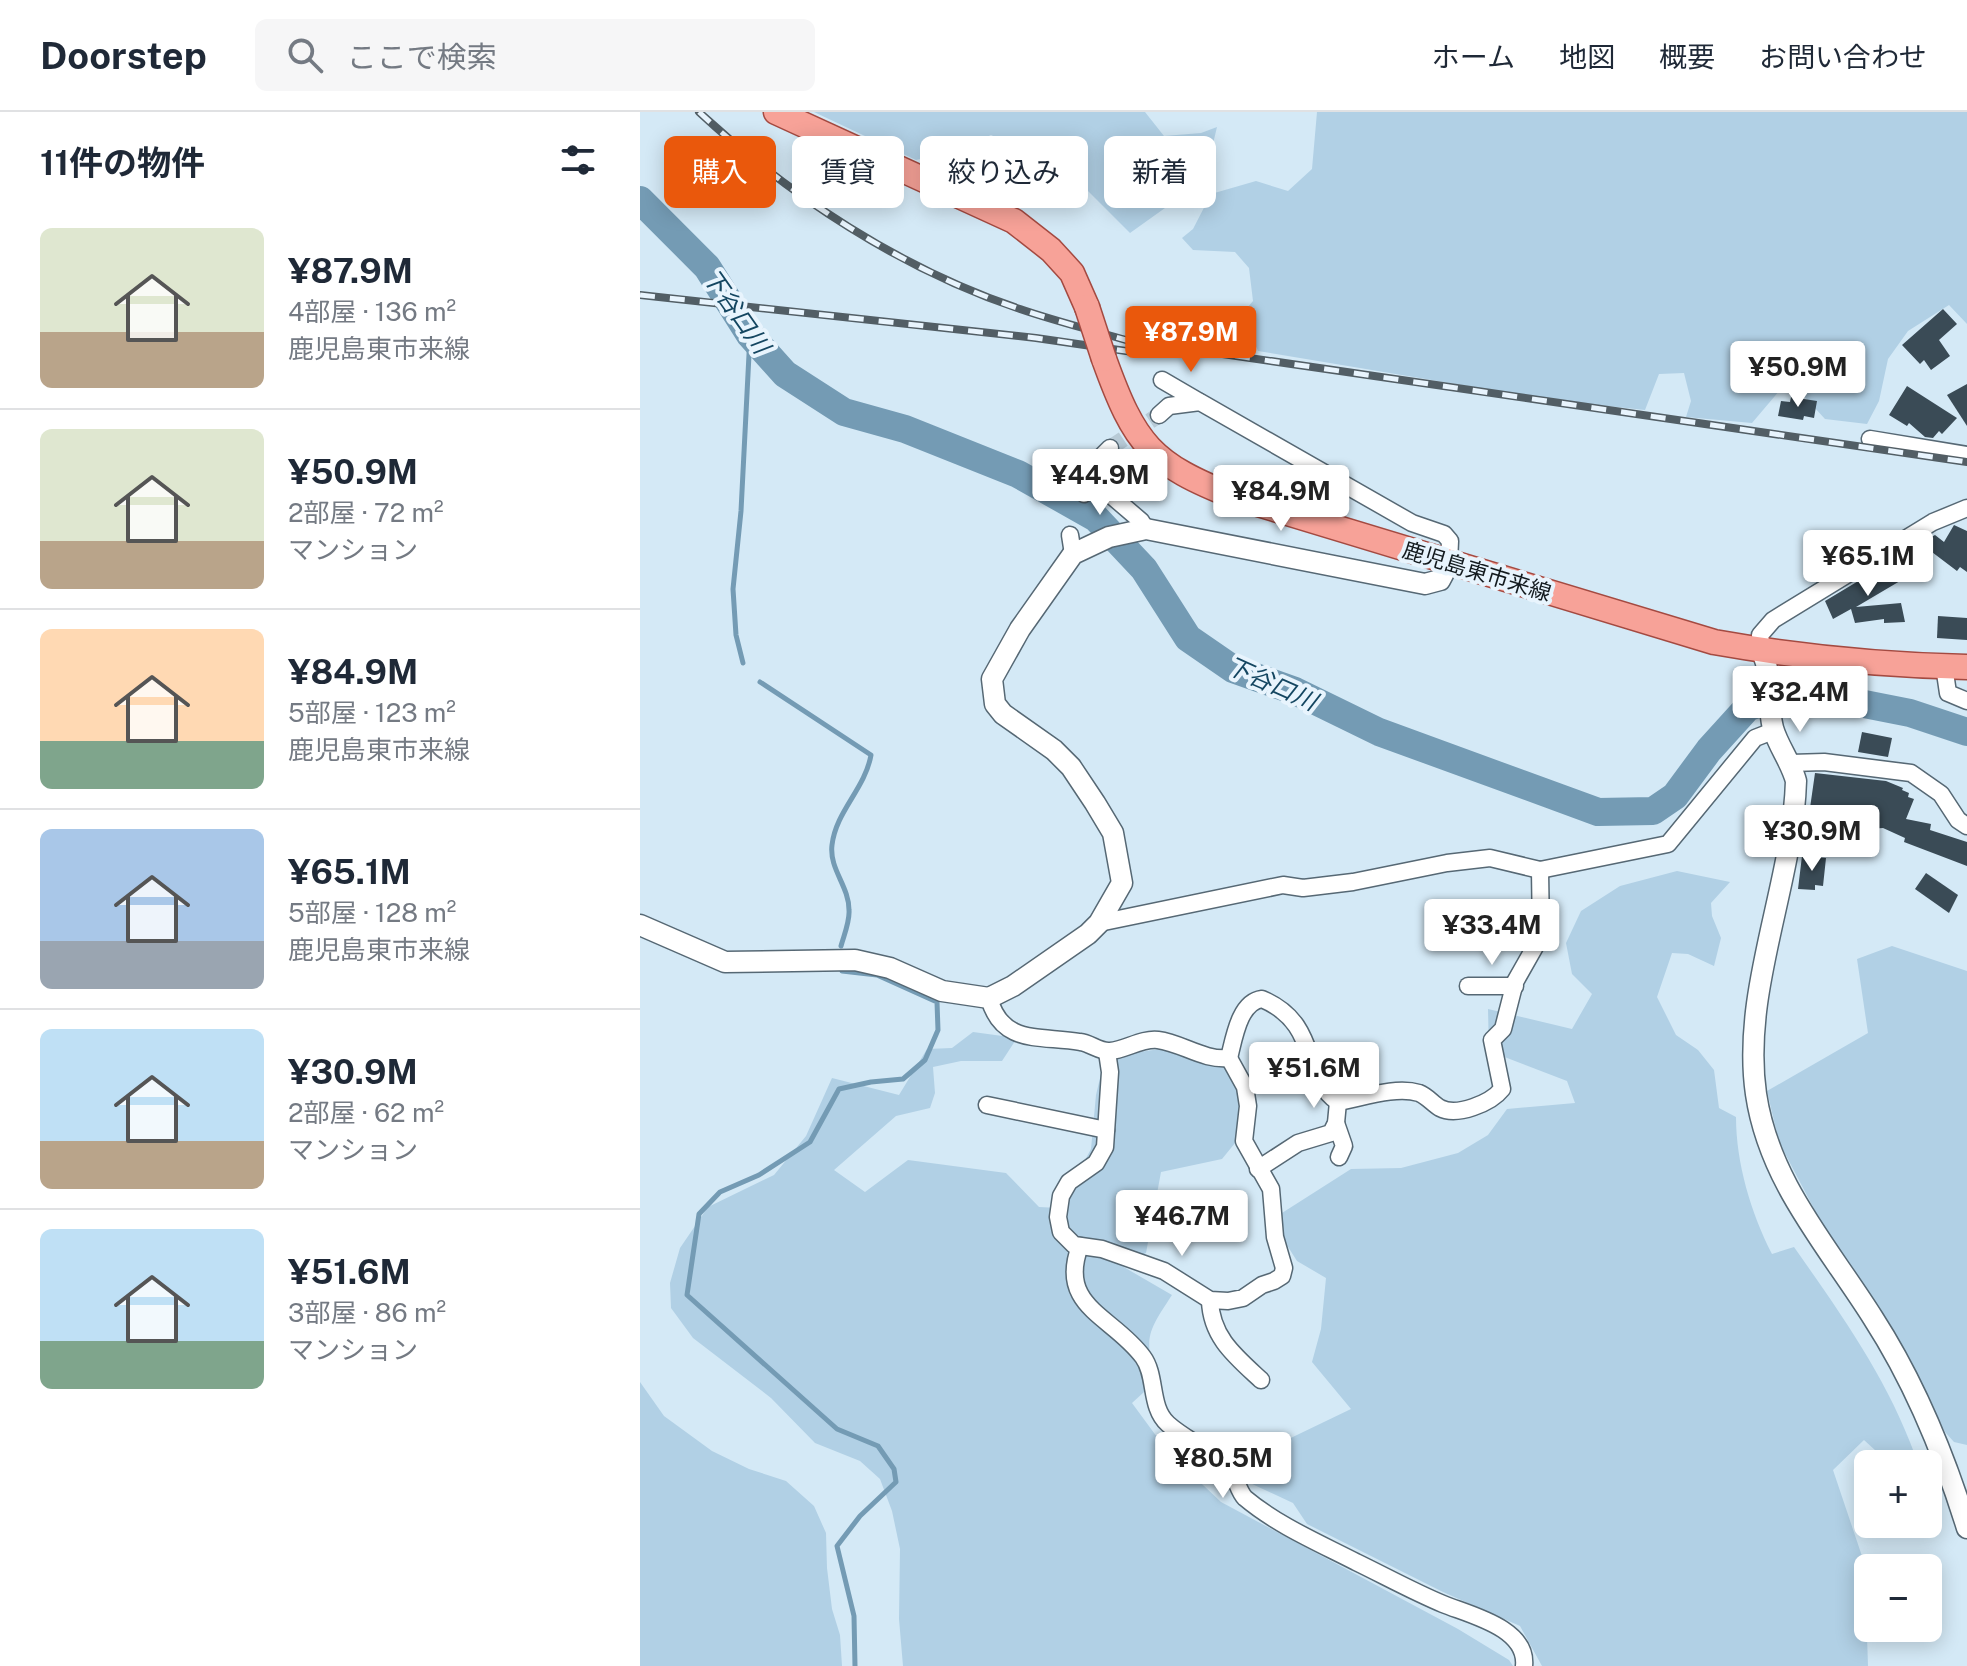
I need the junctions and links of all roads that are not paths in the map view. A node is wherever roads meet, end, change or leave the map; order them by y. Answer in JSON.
{"nodes":[{"id":1,"x":776,"y":112,"type":"edge"},
{"id":2,"x":1162,"y":380,"type":"dead end"},
{"id":3,"x":1200,"y":402,"type":"junction"},
{"id":4,"x":1159,"y":415,"type":"tunnel mouth"},
{"id":5,"x":1870,"y":439,"type":"dead end"},
{"id":6,"x":1110,"y":448,"type":"tunnel mouth"},
{"id":7,"x":1967,"y":455,"type":"edge"},
{"id":8,"x":1967,"y":508,"type":"edge"},
{"id":9,"x":1138,"y":530,"type":"junction"},
{"id":10,"x":1449,"y":563,"type":"junction"},
{"id":11,"x":1762,"y":651,"type":"junction"},
{"id":12,"x":1956,"y":667,"type":"edge"},
{"id":13,"x":1967,"y":701,"type":"edge"},
{"id":14,"x":1772,"y":725,"type":"junction"},
{"id":15,"x":1791,"y":763,"type":"junction"},
{"id":16,"x":1967,"y":826,"type":"edge"},
{"id":17,"x":1540,"y":870,"type":"junction"},
{"id":18,"x":1099,"y":923,"type":"junction"},
{"id":19,"x":640,"y":925,"type":"edge"},
{"id":20,"x":1468,"y":986,"type":"dead end"},
{"id":21,"x":1515,"y":986,"type":"junction"},
{"id":22,"x":989,"y":998,"type":"junction"},
{"id":23,"x":1107,"y":1052,"type":"junction"},
{"id":24,"x":1229,"y":1058,"type":"junction"},
{"id":25,"x":1338,"y":1102,"type":"junction"},
{"id":26,"x":987,"y":1105,"type":"dead end"},
{"id":27,"x":1336,"y":1123,"type":"junction"},
{"id":28,"x":1106,"y":1130,"type":"junction"},
{"id":29,"x":1339,"y":1157,"type":"dead end"},
{"id":30,"x":1258,"y":1169,"type":"junction"},
{"id":31,"x":1080,"y":1246,"type":"junction"},
{"id":32,"x":1210,"y":1300,"type":"junction"},
{"id":33,"x":1261,"y":1380,"type":"dead end"},
{"id":34,"x":1967,"y":1528,"type":"edge"},
{"id":35,"x":1524,"y":1666,"type":"edge"}],
"edges":[{"from":1,"to":10,"type":"main road","name":"鹿児島東市来線","bridge":true},
{"from":2,"to":3,"type":"street"},
{"from":3,"to":4,"type":"street"},
{"from":3,"to":10,"type":"street"},
{"from":5,"to":7,"type":"street"},
{"from":6,"to":9,"type":"street"},
{"from":8,"to":11,"type":"street"},
{"from":9,"to":10,"type":"street"},
{"from":9,"to":18,"type":"street"},
{"from":10,"to":11,"type":"main road","name":"鹿児島東市来線"},
{"from":11,"to":12,"type":"main road","name":"鹿児島東市来線"},
{"from":11,"to":14,"type":"street"},
{"from":12,"to":13,"type":"street"},
{"from":14,"to":15,"type":"street"},
{"from":14,"to":17,"type":"street"},
{"from":15,"to":16,"type":"street"},
{"from":15,"to":34,"type":"street"},
{"from":17,"to":18,"type":"street"},
{"from":17,"to":21,"type":"street"},
{"from":18,"to":22,"type":"street"},
{"from":19,"to":22,"type":"street"},
{"from":20,"to":21,"type":"street"},
{"from":21,"to":25,"type":"street"},
{"from":22,"to":23,"type":"street"},
{"from":23,"to":24,"type":"street"},
{"from":23,"to":28,"type":"street"},
{"from":24,"to":25,"type":"street"},
{"from":24,"to":30,"type":"street"},
{"from":25,"to":27,"type":"street"},
{"from":26,"to":28,"type":"street"},
{"from":27,"to":29,"type":"street"},
{"from":27,"to":30,"type":"street"},
{"from":28,"to":31,"type":"street"},
{"from":30,"to":32,"type":"street"},
{"from":31,"to":32,"type":"street"},
{"from":31,"to":35,"type":"street"},
{"from":32,"to":33,"type":"street"}]}
